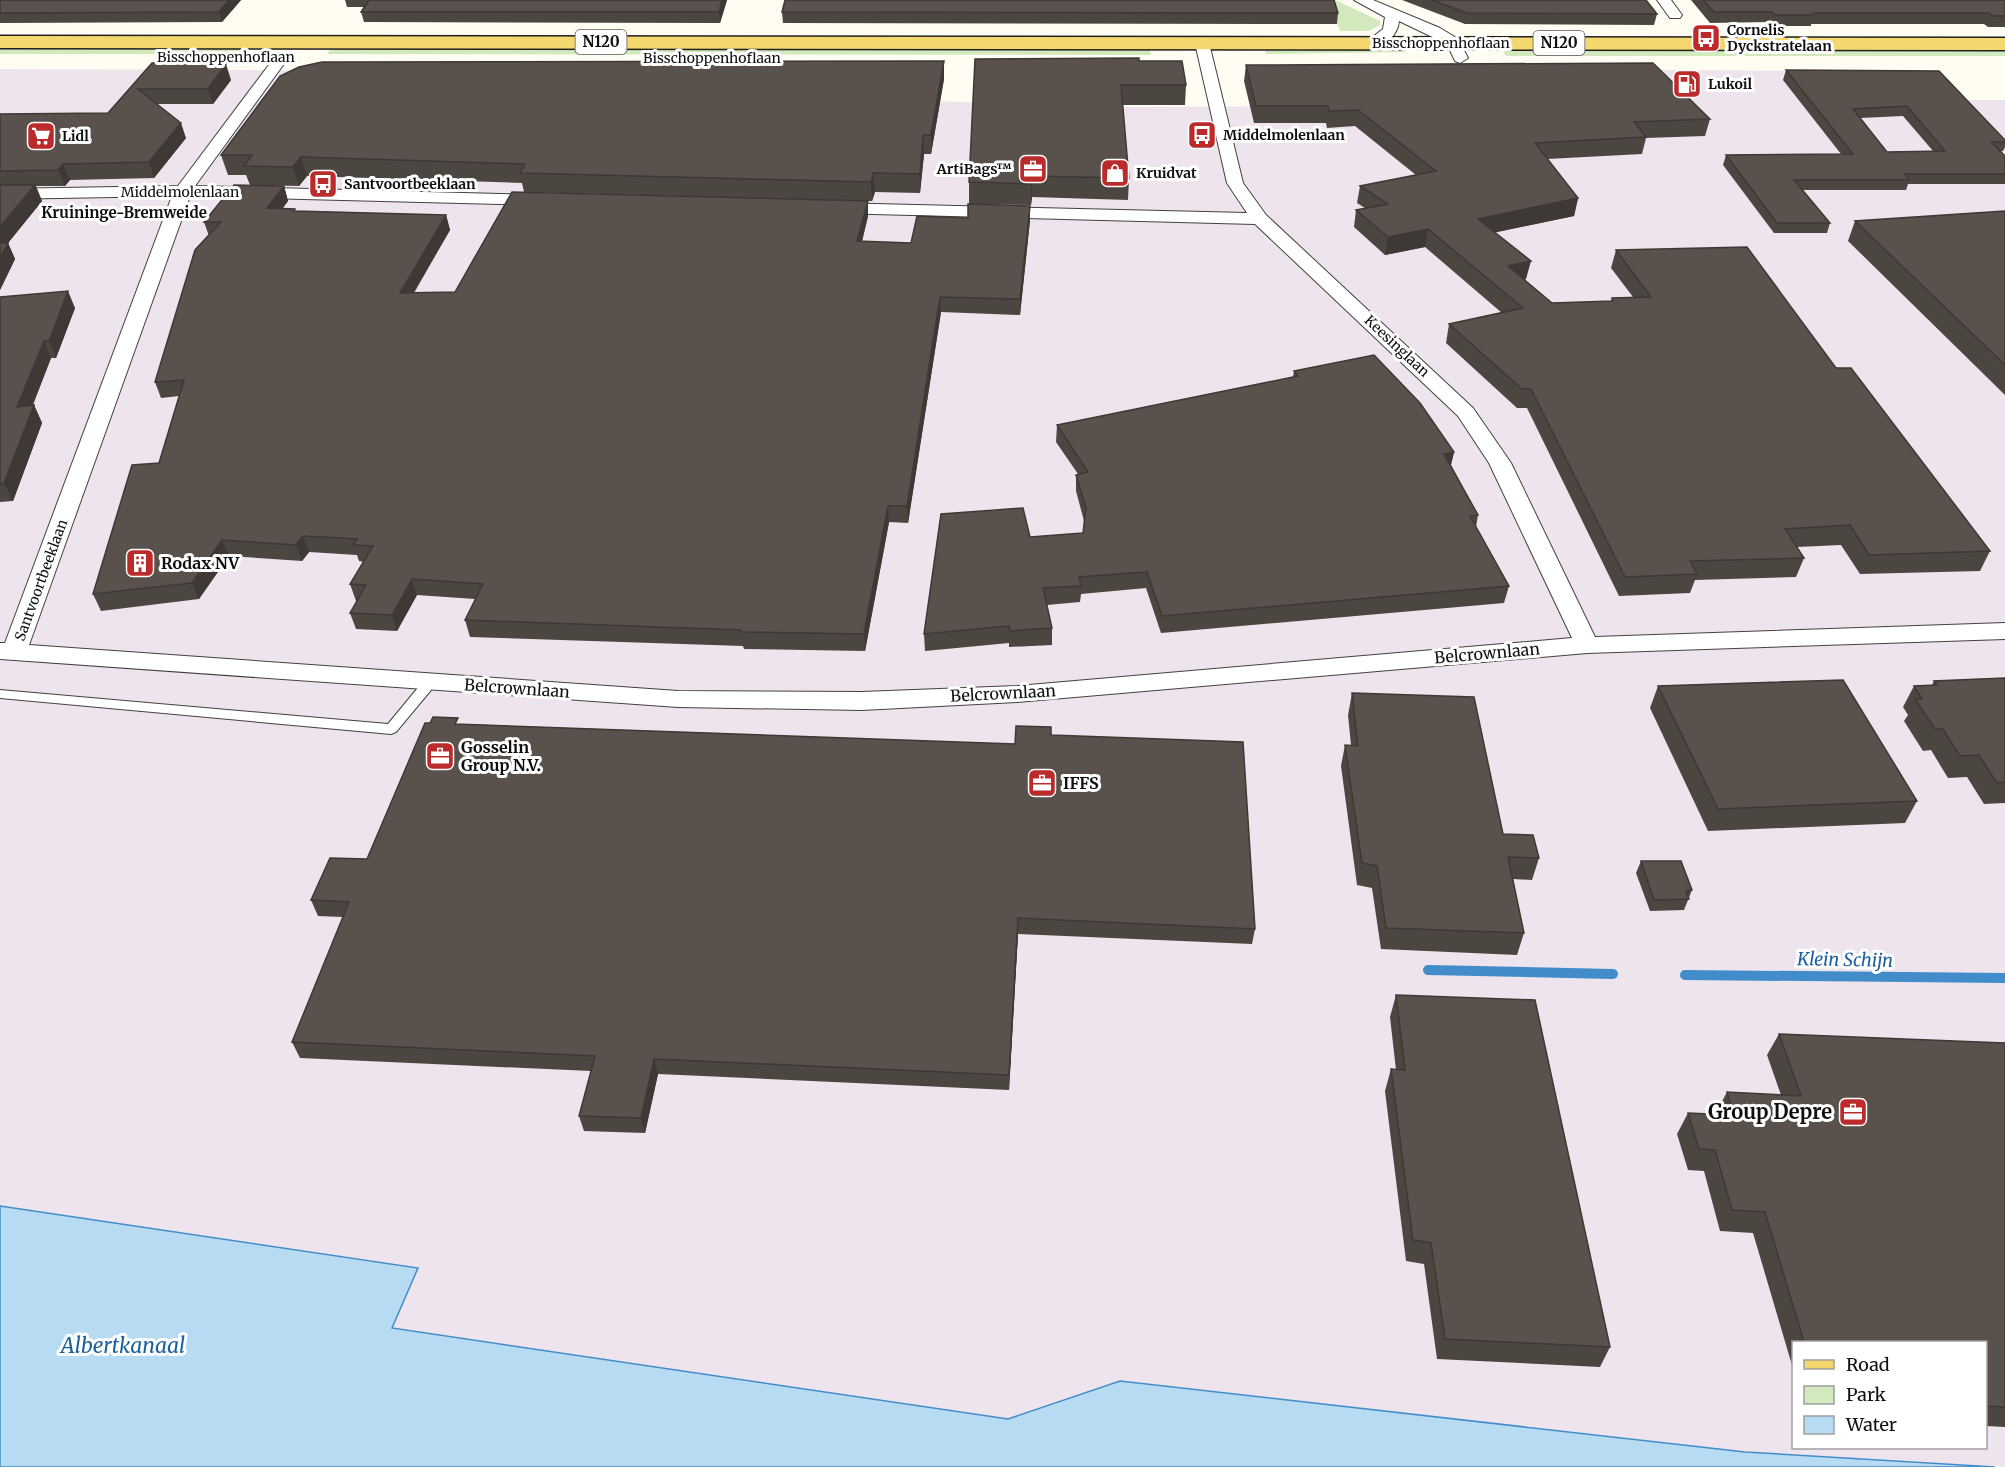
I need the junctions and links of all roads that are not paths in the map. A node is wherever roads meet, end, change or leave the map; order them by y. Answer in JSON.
{"nodes":[{"id":1,"x":1361,"y":0,"type":"edge"},
{"id":2,"x":1664,"y":0,"type":"edge"},
{"id":3,"x":1390,"y":11,"type":"junction"},
{"id":4,"x":1676,"y":15,"type":"dead end"},
{"id":5,"x":0,"y":42,"type":"edge"},
{"id":6,"x":1372,"y":43,"type":"junction"},
{"id":7,"x":2005,"y":44,"type":"edge"},
{"id":8,"x":1204,"y":50,"type":"junction"},
{"id":9,"x":1457,"y":50,"type":"junction"},
{"id":10,"x":282,"y":57,"type":"junction"},
{"id":11,"x":0,"y":58,"type":"edge"},
{"id":12,"x":2005,"y":59,"type":"edge"},
{"id":13,"x":183,"y":191,"type":"junction"},
{"id":14,"x":0,"y":194,"type":"edge"},
{"id":15,"x":559,"y":201,"type":"edge"},
{"id":16,"x":811,"y":207,"type":"edge"},
{"id":17,"x":1260,"y":219,"type":"junction"},
{"id":18,"x":2005,"y":631,"type":"edge"},
{"id":19,"x":1587,"y":645,"type":"junction"},
{"id":20,"x":7,"y":652,"type":"edge"},
{"id":21,"x":431,"y":681,"type":"junction"},
{"id":22,"x":0,"y":694,"type":"edge"}],
"edges":[{"from":1,"to":3,"type":"street"},
{"from":2,"to":4,"type":"street"},
{"from":3,"to":6,"type":"street"},
{"from":3,"to":9,"type":"street"},
{"from":5,"to":8,"type":"main road","name":"Bisschoppenhoflaan","number":"N120"},
{"from":6,"to":8,"type":"main road","name":"Bisschoppenhoflaan","number":"N120"},
{"from":6,"to":9,"type":"main road","name":"Bisschoppenhoflaan","number":"N120"},
{"from":7,"to":9,"type":"main road","name":"Bisschoppenhoflaan","number":"N120"},
{"from":8,"to":9,"type":"main road","name":"Bisschoppenhoflaan","number":"N120"},
{"from":8,"to":10,"type":"main road","name":"Bisschoppenhoflaan","number":"N120"},
{"from":8,"to":17,"type":"street","name":"Keesinglaan"},
{"from":9,"to":12,"type":"main road","name":"Bisschoppenhoflaan","number":"N120"},
{"from":10,"to":11,"type":"main road","name":"Bisschoppenhoflaan","number":"N120"},
{"from":10,"to":13,"type":"street","name":"Santvoortbeeklaan"},
{"from":13,"to":14,"type":"street","name":"Middelmolenlaan"},
{"from":13,"to":15,"type":"street","name":"Middelmolenlaan"},
{"from":13,"to":20,"type":"street","name":"Santvoortbeeklaan"},
{"from":16,"to":17,"type":"street"},
{"from":17,"to":19,"type":"street","name":"Keesinglaan"},
{"from":18,"to":19,"type":"street","name":"Belcrownlaan"},
{"from":19,"to":21,"type":"street","name":"Belcrownlaan"},
{"from":20,"to":21,"type":"street","name":"Belcrownlaan"},
{"from":21,"to":22,"type":"lane"}]}
